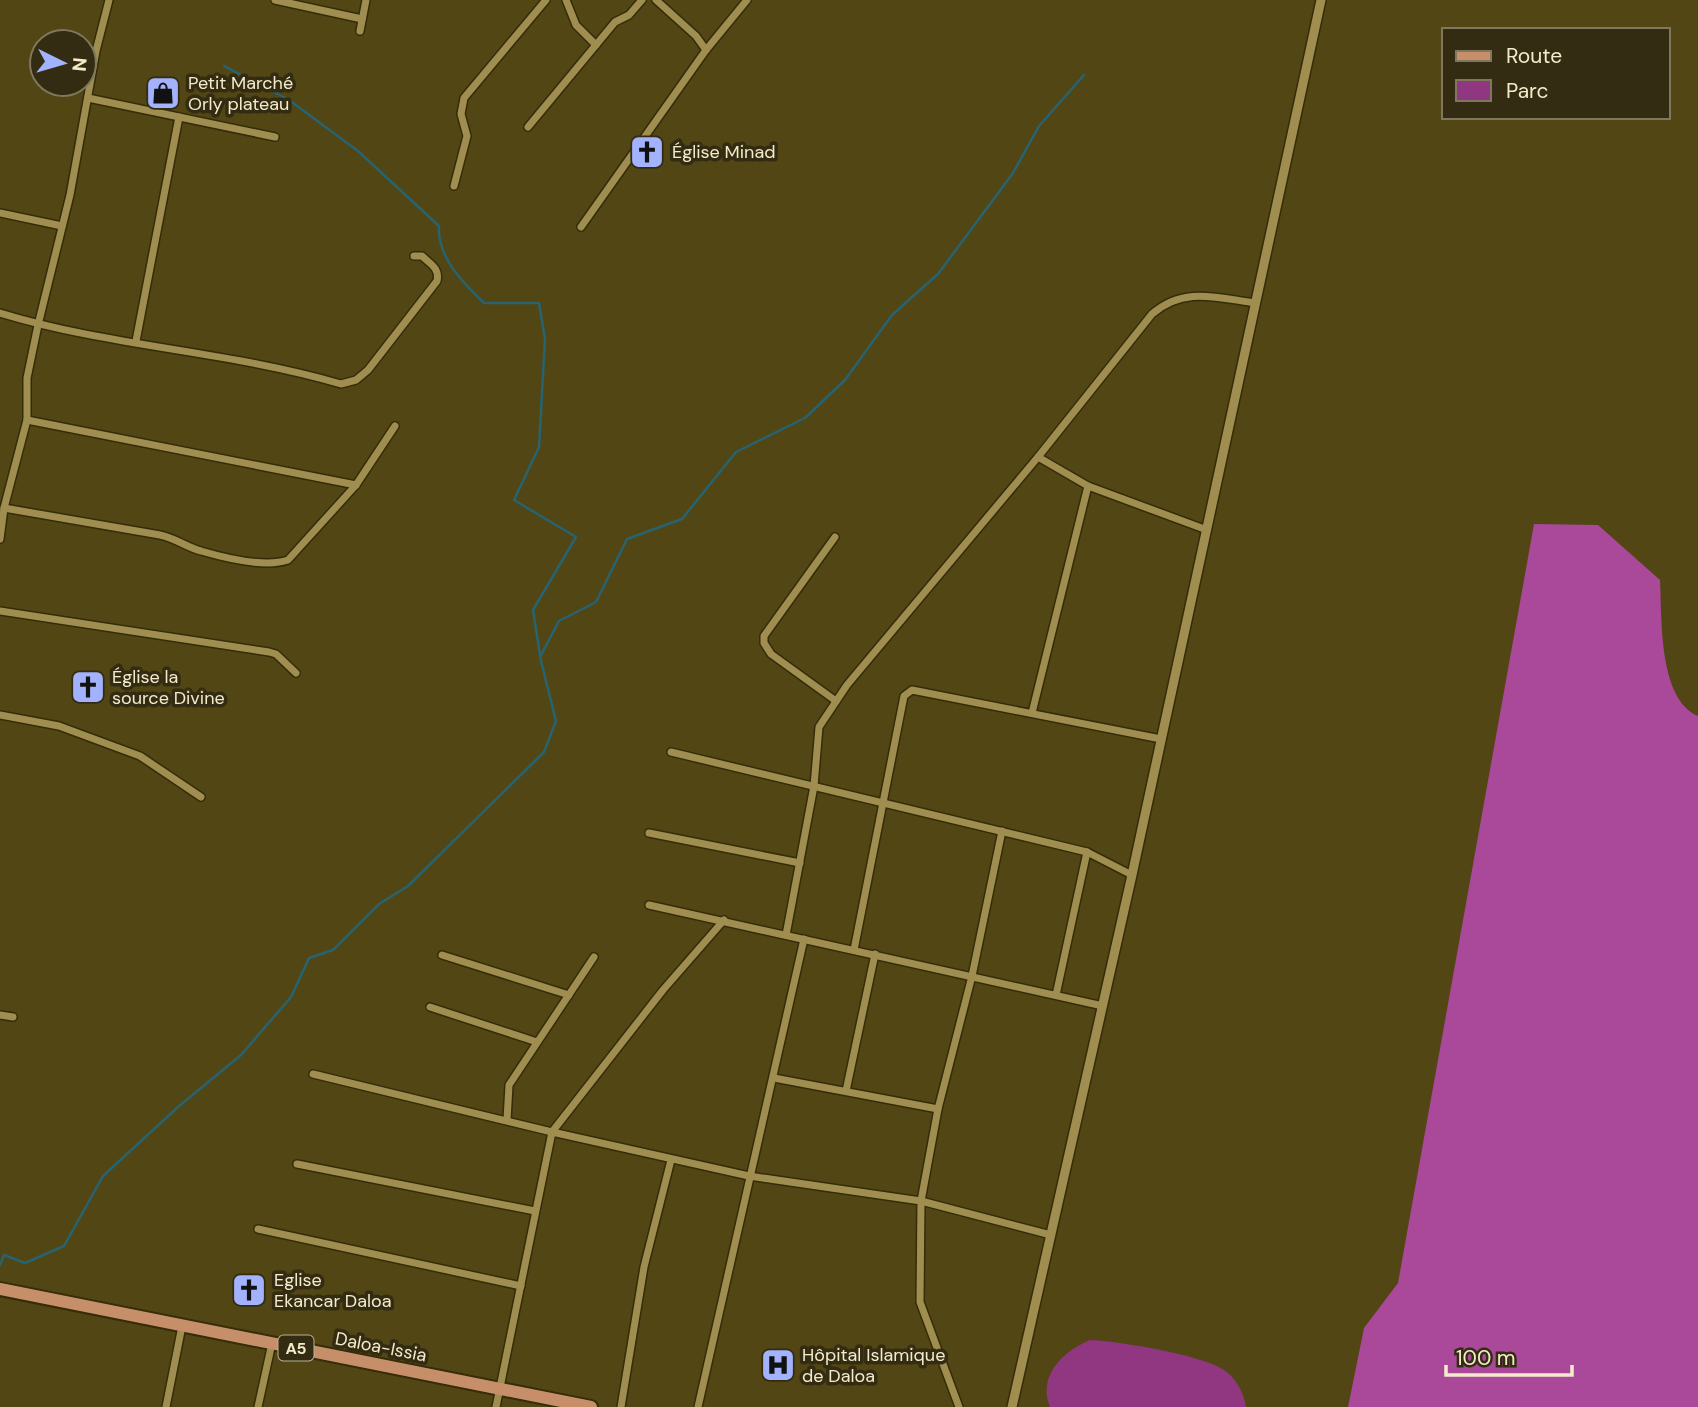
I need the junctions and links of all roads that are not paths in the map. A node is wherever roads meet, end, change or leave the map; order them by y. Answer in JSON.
{"nodes":[{"id":1,"x":109,"y":0,"type":"edge"},
{"id":2,"x":275,"y":0,"type":"edge"},
{"id":3,"x":366,"y":0,"type":"edge"},
{"id":4,"x":546,"y":0,"type":"edge"},
{"id":5,"x":566,"y":0,"type":"edge"},
{"id":6,"x":642,"y":0,"type":"edge"},
{"id":7,"x":656,"y":0,"type":"edge"},
{"id":8,"x":747,"y":0,"type":"edge"},
{"id":9,"x":1321,"y":0,"type":"edge"},
{"id":10,"x":362,"y":19,"type":"junction"},
{"id":11,"x":359,"y":31,"type":"dead end"},
{"id":12,"x":98,"y":43,"type":"edge"},
{"id":13,"x":596,"y":45,"type":"junction"},
{"id":14,"x":706,"y":50,"type":"junction"},
{"id":15,"x":88,"y":98,"type":"joint"},
{"id":16,"x":179,"y":117,"type":"junction"},
{"id":17,"x":528,"y":127,"type":"dead end"},
{"id":18,"x":275,"y":137,"type":"dead end"},
{"id":19,"x":454,"y":186,"type":"dead end"},
{"id":20,"x":0,"y":214,"type":"edge"},
{"id":21,"x":62,"y":226,"type":"junction"},
{"id":22,"x":581,"y":227,"type":"dead end"},
{"id":23,"x":414,"y":256,"type":"dead end"},
{"id":24,"x":1256,"y":303,"type":"junction"},
{"id":25,"x":0,"y":313,"type":"edge"},
{"id":26,"x":38,"y":325,"type":"junction"},
{"id":27,"x":136,"y":341,"type":"junction"},
{"id":28,"x":27,"y":420,"type":"junction"},
{"id":29,"x":395,"y":426,"type":"dead end"},
{"id":30,"x":1038,"y":457,"type":"junction"},
{"id":31,"x":356,"y":485,"type":"junction"},
{"id":32,"x":1088,"y":486,"type":"junction"},
{"id":33,"x":4,"y":508,"type":"junction"},
{"id":34,"x":1207,"y":530,"type":"junction"},
{"id":35,"x":835,"y":537,"type":"dead end"},
{"id":36,"x":0,"y":540,"type":"edge"},
{"id":37,"x":0,"y":611,"type":"edge"},
{"id":38,"x":296,"y":673,"type":"dead end"},
{"id":39,"x":836,"y":701,"type":"junction"},
{"id":40,"x":1032,"y":713,"type":"junction"},
{"id":41,"x":0,"y":715,"type":"edge"},
{"id":42,"x":1161,"y":739,"type":"junction"},
{"id":43,"x":671,"y":752,"type":"dead end"},
{"id":44,"x":814,"y":786,"type":"junction"},
{"id":45,"x":201,"y":797,"type":"dead end"},
{"id":46,"x":884,"y":802,"type":"junction"},
{"id":47,"x":1002,"y":831,"type":"junction"},
{"id":48,"x":649,"y":833,"type":"dead end"},
{"id":49,"x":1087,"y":852,"type":"junction"},
{"id":50,"x":800,"y":863,"type":"junction"},
{"id":51,"x":1132,"y":875,"type":"junction"},
{"id":52,"x":649,"y":905,"type":"dead end"},
{"id":53,"x":724,"y":920,"type":"junction"},
{"id":54,"x":786,"y":935,"type":"junction"},
{"id":55,"x":804,"y":939,"type":"junction"},
{"id":56,"x":854,"y":950,"type":"junction"},
{"id":57,"x":875,"y":954,"type":"junction"},
{"id":58,"x":442,"y":955,"type":"dead end"},
{"id":59,"x":594,"y":957,"type":"dead end"},
{"id":60,"x":972,"y":976,"type":"junction"},
{"id":61,"x":569,"y":995,"type":"junction"},
{"id":62,"x":1056,"y":995,"type":"junction"},
{"id":63,"x":1103,"y":1006,"type":"junction"},
{"id":64,"x":430,"y":1007,"type":"dead end"},
{"id":65,"x":0,"y":1015,"type":"edge"},
{"id":66,"x":13,"y":1017,"type":"dead end"},
{"id":67,"x":537,"y":1042,"type":"junction"},
{"id":68,"x":313,"y":1074,"type":"dead end"},
{"id":69,"x":774,"y":1078,"type":"junction"},
{"id":70,"x":846,"y":1091,"type":"junction"},
{"id":71,"x":939,"y":1109,"type":"junction"},
{"id":72,"x":507,"y":1120,"type":"junction"},
{"id":73,"x":552,"y":1132,"type":"junction"},
{"id":74,"x":671,"y":1160,"type":"junction"},
{"id":75,"x":297,"y":1164,"type":"dead end"},
{"id":76,"x":749,"y":1176,"type":"junction"},
{"id":77,"x":921,"y":1201,"type":"junction"},
{"id":78,"x":535,"y":1211,"type":"junction"},
{"id":79,"x":258,"y":1229,"type":"dead end"},
{"id":80,"x":1051,"y":1235,"type":"junction"},
{"id":81,"x":521,"y":1286,"type":"junction"},
{"id":82,"x":0,"y":1289,"type":"edge"},
{"id":83,"x":182,"y":1326,"type":"junction"},
{"id":84,"x":272,"y":1343,"type":"junction"},
{"id":85,"x":500,"y":1389,"type":"junction"},
{"id":86,"x":166,"y":1407,"type":"edge"},
{"id":87,"x":258,"y":1407,"type":"edge"},
{"id":88,"x":496,"y":1407,"type":"edge"},
{"id":89,"x":591,"y":1407,"type":"edge"},
{"id":90,"x":621,"y":1407,"type":"edge"},
{"id":91,"x":698,"y":1407,"type":"edge"},
{"id":92,"x":959,"y":1407,"type":"edge"},
{"id":93,"x":1012,"y":1407,"type":"edge"}],
"edges":[{"from":1,"to":12,"type":"street"},
{"from":2,"to":10,"type":"street"},
{"from":3,"to":10,"type":"street"},
{"from":4,"to":19,"type":"street"},
{"from":5,"to":13,"type":"street"},
{"from":6,"to":13,"type":"street"},
{"from":7,"to":14,"type":"street"},
{"from":8,"to":14,"type":"street"},
{"from":9,"to":24,"type":"street"},
{"from":10,"to":11,"type":"street"},
{"from":13,"to":17,"type":"street"},
{"from":14,"to":22,"type":"street"},
{"from":15,"to":16,"type":"street"},
{"from":15,"to":21,"type":"street"},
{"from":16,"to":18,"type":"street"},
{"from":16,"to":27,"type":"street"},
{"from":20,"to":21,"type":"street"},
{"from":21,"to":26,"type":"street"},
{"from":23,"to":27,"type":"street"},
{"from":24,"to":30,"type":"street"},
{"from":24,"to":34,"type":"street"},
{"from":25,"to":26,"type":"street"},
{"from":26,"to":27,"type":"street"},
{"from":26,"to":28,"type":"street"},
{"from":28,"to":31,"type":"street"},
{"from":28,"to":33,"type":"street"},
{"from":29,"to":31,"type":"street"},
{"from":30,"to":32,"type":"street"},
{"from":30,"to":39,"type":"street"},
{"from":31,"to":33,"type":"street"},
{"from":32,"to":34,"type":"street"},
{"from":32,"to":40,"type":"street"},
{"from":33,"to":36,"type":"street"},
{"from":34,"to":42,"type":"street"},
{"from":35,"to":39,"type":"street"},
{"from":37,"to":38,"type":"street"},
{"from":39,"to":44,"type":"street"},
{"from":40,"to":42,"type":"street"},
{"from":40,"to":46,"type":"street"},
{"from":41,"to":45,"type":"street"},
{"from":42,"to":51,"type":"street"},
{"from":43,"to":44,"type":"street"},
{"from":44,"to":46,"type":"street"},
{"from":44,"to":50,"type":"street"},
{"from":46,"to":47,"type":"street"},
{"from":46,"to":56,"type":"street"},
{"from":47,"to":49,"type":"street"},
{"from":47,"to":60,"type":"street"},
{"from":48,"to":50,"type":"street"},
{"from":49,"to":51,"type":"street"},
{"from":49,"to":62,"type":"street"},
{"from":50,"to":54,"type":"street"},
{"from":51,"to":63,"type":"street"},
{"from":52,"to":53,"type":"street"},
{"from":53,"to":54,"type":"street"},
{"from":53,"to":73,"type":"street"},
{"from":54,"to":55,"type":"street"},
{"from":55,"to":56,"type":"street"},
{"from":55,"to":69,"type":"street"},
{"from":56,"to":57,"type":"street"},
{"from":57,"to":60,"type":"street"},
{"from":57,"to":70,"type":"street"},
{"from":58,"to":61,"type":"street"},
{"from":59,"to":61,"type":"street"},
{"from":60,"to":62,"type":"street"},
{"from":60,"to":71,"type":"street"},
{"from":61,"to":67,"type":"street"},
{"from":62,"to":63,"type":"street"},
{"from":63,"to":80,"type":"street"},
{"from":64,"to":67,"type":"street"},
{"from":65,"to":66,"type":"street"},
{"from":67,"to":72,"type":"street"},
{"from":68,"to":72,"type":"street"},
{"from":69,"to":70,"type":"street"},
{"from":69,"to":76,"type":"street"},
{"from":70,"to":71,"type":"street"},
{"from":71,"to":77,"type":"street"},
{"from":72,"to":73,"type":"street"},
{"from":73,"to":74,"type":"street"},
{"from":73,"to":78,"type":"street"},
{"from":74,"to":76,"type":"street"},
{"from":74,"to":90,"type":"street"},
{"from":75,"to":78,"type":"street"},
{"from":76,"to":77,"type":"street"},
{"from":76,"to":91,"type":"street"},
{"from":77,"to":80,"type":"street"},
{"from":77,"to":92,"type":"street"},
{"from":78,"to":81,"type":"street"},
{"from":79,"to":81,"type":"street"},
{"from":80,"to":93,"type":"street"},
{"from":81,"to":85,"type":"street"},
{"from":82,"to":83,"type":"main road","name":"Daloa-Issia","number":"A5"},
{"from":83,"to":84,"type":"main road","name":"Daloa-Issia","number":"A5"},
{"from":83,"to":86,"type":"street"},
{"from":84,"to":85,"type":"main road","name":"Daloa-Issia","number":"A5"},
{"from":84,"to":87,"type":"street"},
{"from":85,"to":88,"type":"street"},
{"from":85,"to":89,"type":"main road","name":"Daloa-Issia","number":"A5"}]}
